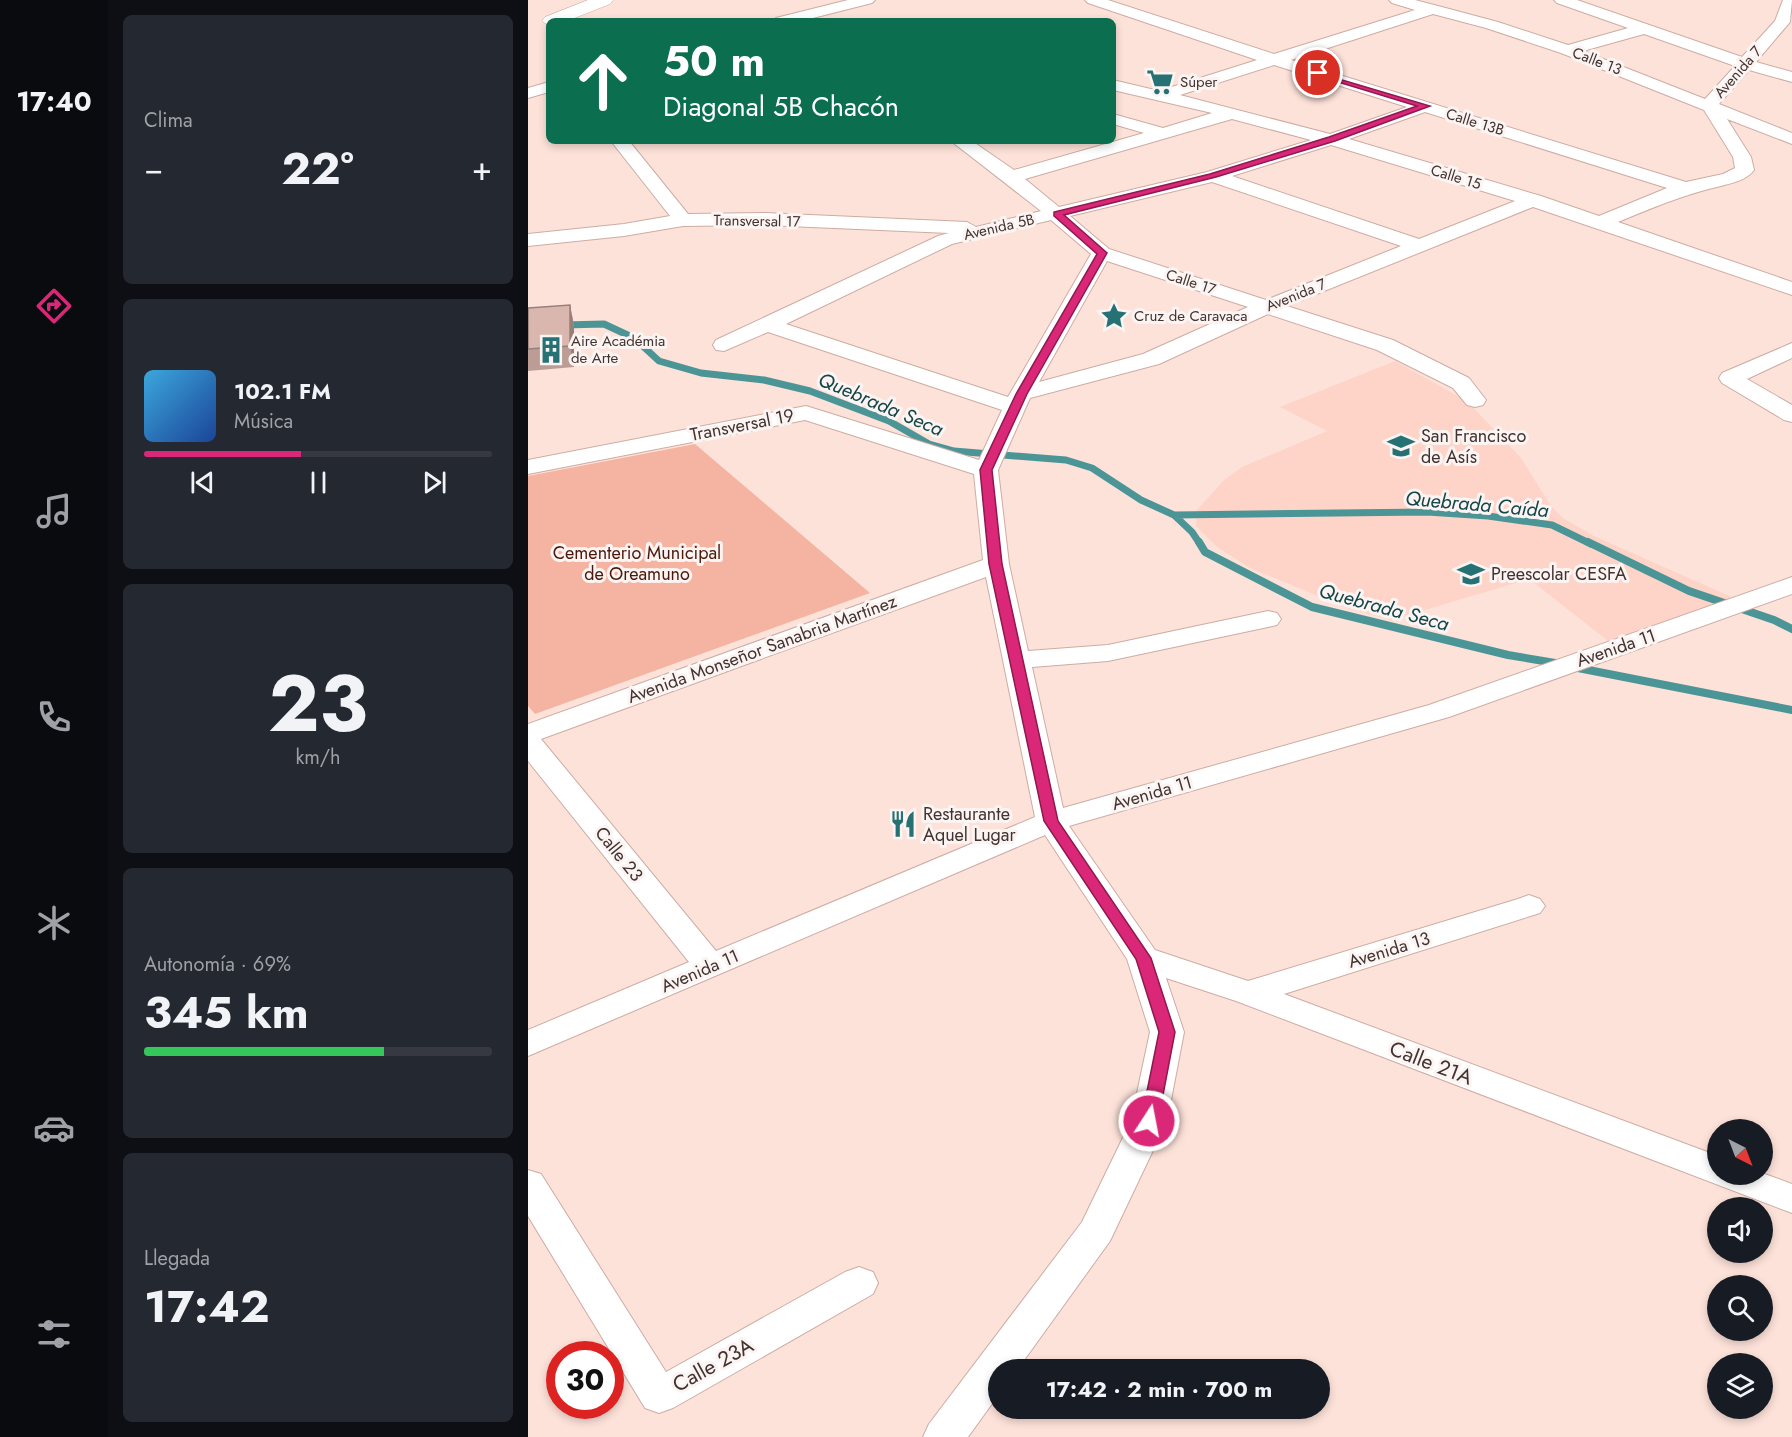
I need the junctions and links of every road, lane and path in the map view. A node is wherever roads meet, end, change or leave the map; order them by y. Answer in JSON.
{"nodes":[{"id":1,"x":604,"y":0,"type":"edge"},
{"id":2,"x":798,"y":0,"type":"edge"},
{"id":3,"x":867,"y":0,"type":"edge"},
{"id":4,"x":1093,"y":0,"type":"edge"},
{"id":5,"x":1397,"y":0,"type":"edge"},
{"id":6,"x":1461,"y":0,"type":"edge"},
{"id":7,"x":1562,"y":0,"type":"edge"},
{"id":8,"x":1791,"y":0,"type":"edge"},
{"id":9,"x":1432,"y":9,"type":"junction"},
{"id":10,"x":820,"y":10,"type":"junction"},
{"id":11,"x":559,"y":18,"type":"edge"},
{"id":12,"x":792,"y":18,"type":"edge"},
{"id":13,"x":832,"y":18,"type":"edge"},
{"id":14,"x":1787,"y":23,"type":"edge"},
{"id":15,"x":1644,"y":29,"type":"junction"},
{"id":16,"x":1567,"y":50,"type":"junction"},
{"id":17,"x":1275,"y":60,"type":"junction"},
{"id":18,"x":1746,"y":64,"type":"junction"},
{"id":19,"x":1792,"y":77,"type":"edge"},
{"id":20,"x":1116,"y":86,"type":"edge"},
{"id":21,"x":546,"y":88,"type":"edge"},
{"id":22,"x":528,"y":93,"type":"edge"},
{"id":23,"x":1162,"y":96,"type":"junction"},
{"id":24,"x":1709,"y":105,"type":"junction"},
{"id":25,"x":1426,"y":106,"type":"junction"},
{"id":26,"x":1235,"y":112,"type":"junction"},
{"id":27,"x":1116,"y":120,"type":"edge"},
{"id":28,"x":1163,"y":133,"type":"junction"},
{"id":29,"x":1332,"y":139,"type":"junction"},
{"id":30,"x":1792,"y":139,"type":"edge"},
{"id":31,"x":622,"y":144,"type":"edge"},
{"id":32,"x":964,"y":144,"type":"edge"},
{"id":33,"x":1213,"y":176,"type":"junction"},
{"id":34,"x":1011,"y":177,"type":"junction"},
{"id":35,"x":1686,"y":188,"type":"junction"},
{"id":36,"x":1534,"y":200,"type":"junction"},
{"id":37,"x":1057,"y":214,"type":"junction"},
{"id":38,"x":683,"y":220,"type":"junction"},
{"id":39,"x":1601,"y":222,"type":"junction"},
{"id":40,"x":987,"y":229,"type":"junction"},
{"id":41,"x":528,"y":240,"type":"edge"},
{"id":42,"x":1420,"y":246,"type":"junction"},
{"id":43,"x":1102,"y":253,"type":"junction"},
{"id":44,"x":1792,"y":289,"type":"edge"},
{"id":45,"x":1266,"y":307,"type":"junction"},
{"id":46,"x":768,"y":325,"type":"junction"},
{"id":47,"x":724,"y":345,"type":"dead end"},
{"id":48,"x":1792,"y":351,"type":"edge"},
{"id":49,"x":1475,"y":400,"type":"dead end"},
{"id":50,"x":1019,"y":401,"type":"junction"},
{"id":51,"x":1792,"y":415,"type":"edge"},
{"id":52,"x":528,"y":467,"type":"edge"},
{"id":53,"x":986,"y":470,"type":"junction"},
{"id":54,"x":996,"y":564,"type":"junction"},
{"id":55,"x":1792,"y":585,"type":"edge"},
{"id":56,"x":1268,"y":619,"type":"dead end"},
{"id":57,"x":1017,"y":660,"type":"junction"},
{"id":58,"x":528,"y":734,"type":"edge"},
{"id":59,"x":528,"y":742,"type":"edge"},
{"id":60,"x":1051,"y":821,"type":"junction"},
{"id":61,"x":1529,"y":906,"type":"dead end"},
{"id":62,"x":1143,"y":958,"type":"junction"},
{"id":63,"x":710,"y":966,"type":"junction"},
{"id":64,"x":1248,"y":993,"type":"junction"},
{"id":65,"x":528,"y":1044,"type":"edge"},
{"id":66,"x":1707,"y":1167,"type":"edge"},
{"id":67,"x":528,"y":1184,"type":"edge"},
{"id":68,"x":1755,"y":1185,"type":"edge"},
{"id":69,"x":1792,"y":1199,"type":"edge"},
{"id":70,"x":859,"y":1283,"type":"dead end"},
{"id":71,"x":944,"y":1437,"type":"edge"}],
"edges":[{"from":1,"to":11,"type":"main road"},
{"from":2,"to":10,"type":"street"},
{"from":3,"to":10,"type":"street"},
{"from":4,"to":17,"type":"street","name":"Calle 13B"},
{"from":5,"to":9,"type":"street","name":"Calle 13"},
{"from":6,"to":9,"type":"street"},
{"from":7,"to":15,"type":"street"},
{"from":8,"to":14,"type":"street","name":"Avenida 7"},
{"from":9,"to":16,"type":"street","name":"Calle 13"},
{"from":9,"to":17,"type":"street"},
{"from":10,"to":12,"type":"street"},
{"from":10,"to":13,"type":"street"},
{"from":14,"to":18,"type":"street","name":"Avenida 7"},
{"from":15,"to":16,"type":"street"},
{"from":15,"to":18,"type":"street"},
{"from":16,"to":24,"type":"street","name":"Calle 13"},
{"from":17,"to":23,"type":"street"},
{"from":17,"to":25,"type":"street","name":"Calle 13B"},
{"from":18,"to":19,"type":"street"},
{"from":18,"to":24,"type":"street","name":"Avenida 7"},
{"from":20,"to":23,"type":"street","name":"Calle 15"},
{"from":21,"to":22,"type":"street"},
{"from":23,"to":26,"type":"street","name":"Calle 15"},
{"from":24,"to":30,"type":"street","name":"Calle 13"},
{"from":24,"to":35,"type":"street","name":"Avenida 7"},
{"from":25,"to":29,"type":"street","name":"Avenida 5B"},
{"from":25,"to":35,"type":"street","name":"Calle 13B"},
{"from":26,"to":28,"type":"street"},
{"from":26,"to":29,"type":"street","name":"Calle 15"},
{"from":27,"to":28,"type":"street"},
{"from":28,"to":34,"type":"street"},
{"from":29,"to":33,"type":"street","name":"Avenida 5B"},
{"from":29,"to":36,"type":"street","name":"Calle 15"},
{"from":31,"to":38,"type":"street"},
{"from":32,"to":34,"type":"street","name":"Calle 17"},
{"from":33,"to":37,"type":"street","name":"Avenida 5B"},
{"from":33,"to":42,"type":"street"},
{"from":34,"to":37,"type":"street","name":"Calle 17"},
{"from":35,"to":39,"type":"street","name":"Avenida 7"},
{"from":36,"to":39,"type":"street","name":"Calle 15"},
{"from":36,"to":42,"type":"street","name":"Avenida 7"},
{"from":37,"to":40,"type":"street","name":"Avenida 5B"},
{"from":37,"to":43,"type":"street","name":"Calle 17"},
{"from":38,"to":40,"type":"street","name":"Transversal 17"},
{"from":38,"to":41,"type":"street","name":"Transversal 17"},
{"from":39,"to":44,"type":"street","name":"Calle 15"},
{"from":40,"to":46,"type":"street","name":"Avenida 5B"},
{"from":42,"to":45,"type":"street","name":"Avenida 7"},
{"from":43,"to":45,"type":"street","name":"Calle 17"},
{"from":43,"to":50,"type":"street"},
{"from":45,"to":49,"type":"street","name":"Calle 17"},
{"from":45,"to":50,"type":"street","name":"Avenida 7"},
{"from":46,"to":47,"type":"street","name":"Avenida 5B"},
{"from":46,"to":50,"type":"street"},
{"from":48,"to":51,"type":"street"},
{"from":50,"to":53,"type":"street"},
{"from":52,"to":53,"type":"street","name":"Transversal 19"},
{"from":53,"to":54,"type":"street"},
{"from":54,"to":57,"type":"street"},
{"from":54,"to":58,"type":"street","name":"Avenida Monseñor Sanabria Martínez"},
{"from":55,"to":60,"type":"street","name":"Avenida 11"},
{"from":56,"to":57,"type":"street"},
{"from":57,"to":60,"type":"street"},
{"from":59,"to":63,"type":"street","name":"Calle 23"},
{"from":60,"to":62,"type":"street"},
{"from":60,"to":63,"type":"street","name":"Avenida 11"},
{"from":61,"to":64,"type":"street","name":"Avenida 13"},
{"from":62,"to":64,"type":"street","name":"Calle 21A"},
{"from":62,"to":71,"type":"street"},
{"from":63,"to":65,"type":"street","name":"Avenida 11"},
{"from":64,"to":66,"type":"street","name":"Calle 21A"},
{"from":67,"to":70,"type":"street","name":"Calle 23A"},
{"from":68,"to":69,"type":"street"}]}
